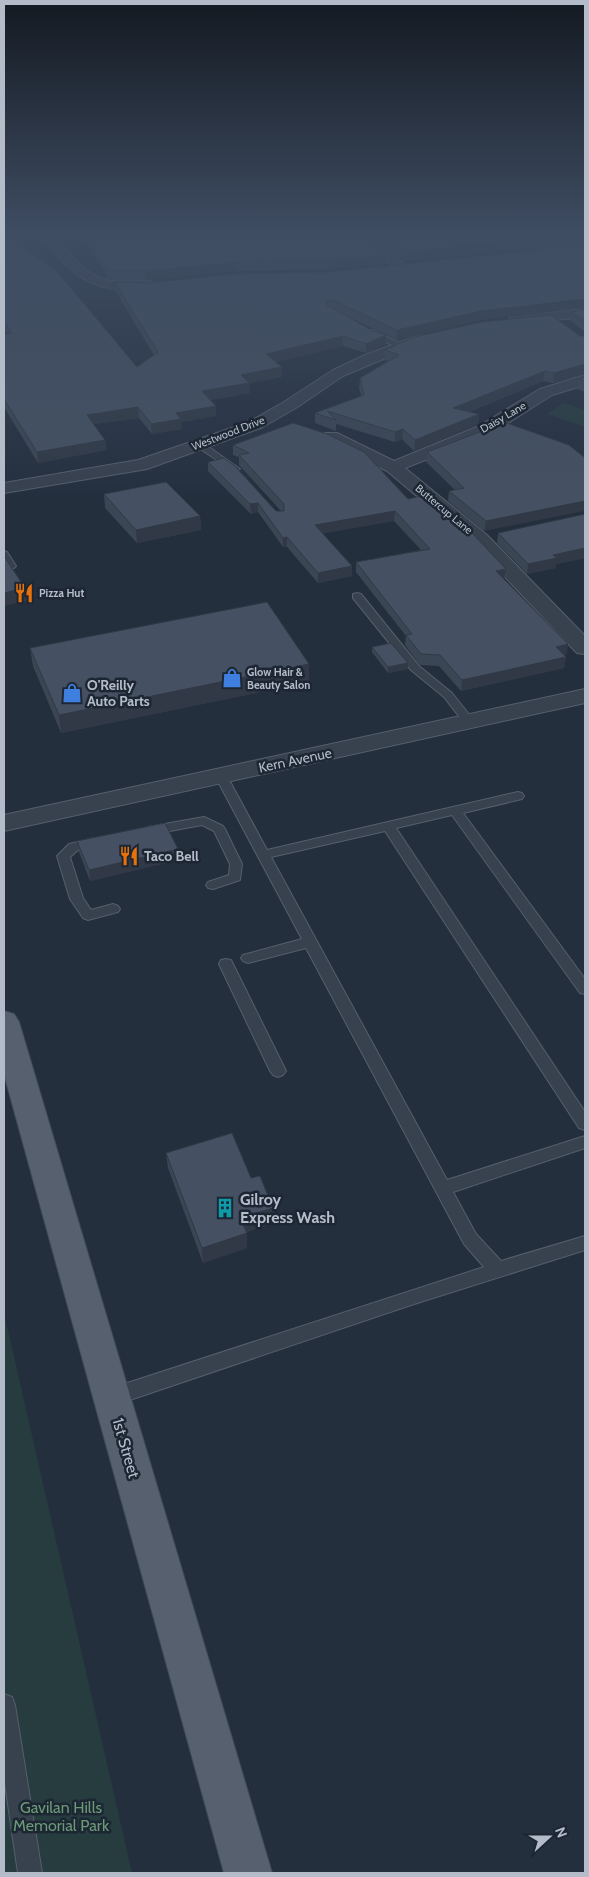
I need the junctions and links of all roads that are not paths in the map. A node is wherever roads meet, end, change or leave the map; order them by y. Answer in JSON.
{"nodes":[{"id":1,"x":563,"y":325,"type":"edge"},
{"id":2,"x":360,"y":328,"type":"edge"},
{"id":3,"x":572,"y":331,"type":"edge"},
{"id":4,"x":435,"y":335,"type":"edge"},
{"id":5,"x":400,"y":345,"type":"junction"},
{"id":6,"x":585,"y":380,"type":"edge"},
{"id":7,"x":271,"y":416,"type":"junction"},
{"id":8,"x":295,"y":424,"type":"edge"},
{"id":9,"x":318,"y":432,"type":"edge"},
{"id":10,"x":199,"y":444,"type":"junction"},
{"id":11,"x":393,"y":467,"type":"junction"},
{"id":12,"x":245,"y":478,"type":"edge"},
{"id":13,"x":4,"y":488,"type":"edge"},
{"id":14,"x":499,"y":535,"type":"edge"},
{"id":15,"x":480,"y":539,"type":"junction"},
{"id":16,"x":4,"y":554,"type":"edge"},
{"id":17,"x":11,"y":566,"type":"edge"},
{"id":18,"x":356,"y":596,"type":"dead end"},
{"id":19,"x":585,"y":648,"type":"edge"},
{"id":20,"x":585,"y":696,"type":"edge"},
{"id":21,"x":469,"y":722,"type":"junction"},
{"id":22,"x":221,"y":776,"type":"junction"},
{"id":23,"x":518,"y":796,"type":"dead end"},
{"id":24,"x":455,"y":810,"type":"junction"},
{"id":25,"x":4,"y":823,"type":"edge"},
{"id":26,"x":388,"y":826,"type":"junction"},
{"id":27,"x":139,"y":832,"type":"edge"},
{"id":28,"x":111,"y":838,"type":"edge"},
{"id":29,"x":263,"y":855,"type":"junction"},
{"id":30,"x":213,"y":885,"type":"dead end"},
{"id":31,"x":112,"y":909,"type":"dead end"},
{"id":32,"x":310,"y":942,"type":"junction"},
{"id":33,"x":248,"y":958,"type":"dead end"},
{"id":34,"x":226,"y":964,"type":"dead end"},
{"id":35,"x":585,"y":989,"type":"edge"},
{"id":36,"x":4,"y":1023,"type":"edge"},
{"id":37,"x":278,"y":1071,"type":"dead end"},
{"id":38,"x":585,"y":1124,"type":"edge"},
{"id":39,"x":585,"y":1142,"type":"edge"},
{"id":40,"x":443,"y":1188,"type":"junction"},
{"id":41,"x":585,"y":1243,"type":"edge"},
{"id":42,"x":499,"y":1271,"type":"junction"},
{"id":43,"x":111,"y":1397,"type":"junction"},
{"id":44,"x":4,"y":1704,"type":"edge"},
{"id":45,"x":30,"y":1873,"type":"edge"},
{"id":46,"x":248,"y":1873,"type":"edge"}],
"edges":[{"from":1,"to":3,"type":"street"},
{"from":2,"to":5,"type":"lane"},
{"from":4,"to":5,"type":"street","name":"Westwood Drive"},
{"from":5,"to":7,"type":"street","name":"Westwood Drive"},
{"from":6,"to":11,"type":"street","name":"Daisy Lane"},
{"from":7,"to":8,"type":"street"},
{"from":7,"to":10,"type":"street","name":"Westwood Drive"},
{"from":9,"to":11,"type":"street","name":"Buttercup Lane"},
{"from":10,"to":12,"type":"lane"},
{"from":10,"to":13,"type":"street","name":"Westwood Drive"},
{"from":11,"to":15,"type":"street","name":"Buttercup Lane"},
{"from":14,"to":15,"type":"street"},
{"from":15,"to":19,"type":"street","name":"Buttercup Lane"},
{"from":16,"to":17,"type":"lane"},
{"from":18,"to":21,"type":"lane"},
{"from":20,"to":21,"type":"street","name":"Kern Avenue"},
{"from":21,"to":22,"type":"street","name":"Kern Avenue"},
{"from":22,"to":25,"type":"street","name":"Kern Avenue"},
{"from":22,"to":29,"type":"lane"},
{"from":23,"to":24,"type":"lane"},
{"from":24,"to":26,"type":"lane"},
{"from":24,"to":35,"type":"lane"},
{"from":26,"to":29,"type":"lane"},
{"from":26,"to":38,"type":"lane"},
{"from":27,"to":30,"type":"lane"},
{"from":28,"to":31,"type":"lane"},
{"from":29,"to":32,"type":"lane"},
{"from":32,"to":33,"type":"lane"},
{"from":32,"to":40,"type":"lane"},
{"from":34,"to":37,"type":"lane"},
{"from":36,"to":43,"type":"main road","name":"1st Street"},
{"from":39,"to":40,"type":"lane"},
{"from":40,"to":42,"type":"lane"},
{"from":41,"to":42,"type":"lane"},
{"from":42,"to":43,"type":"lane"},
{"from":43,"to":46,"type":"main road","name":"1st Street"},
{"from":44,"to":45,"type":"lane"}]}
